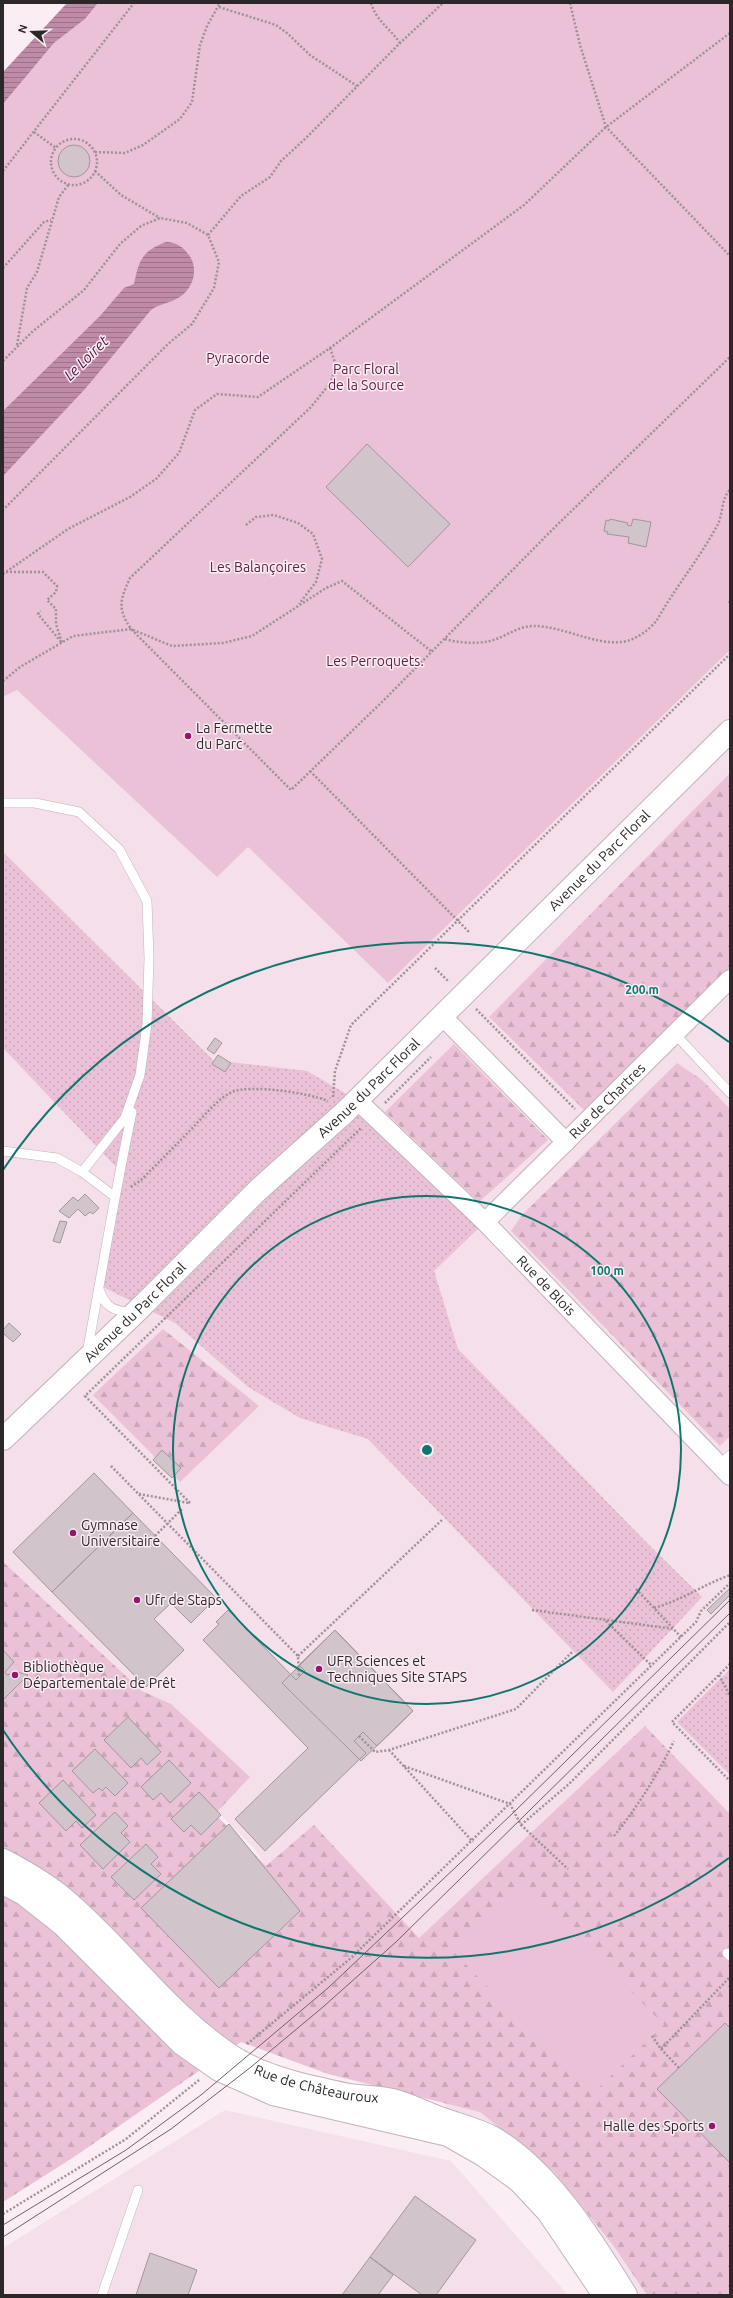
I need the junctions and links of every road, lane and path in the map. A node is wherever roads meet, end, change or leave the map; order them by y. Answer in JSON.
{"nodes":[{"id":1,"x":134,"y":3,"type":"edge"},
{"id":2,"x":220,"y":3,"type":"edge"},
{"id":3,"x":371,"y":3,"type":"edge"},
{"id":4,"x":443,"y":3,"type":"edge"},
{"id":5,"x":570,"y":3,"type":"edge"},
{"id":6,"x":219,"y":7,"type":"junction"},
{"id":7,"x":730,"y":34,"type":"edge"},
{"id":8,"x":400,"y":43,"type":"junction"},
{"id":9,"x":357,"y":86,"type":"junction"},
{"id":10,"x":606,"y":127,"type":"junction"},
{"id":11,"x":34,"y":132,"type":"junction"},
{"id":12,"x":56,"y":148,"type":"junction"},
{"id":13,"x":95,"y":152,"type":"junction"},
{"id":14,"x":5,"y":167,"type":"edge"},
{"id":15,"x":3,"y":171,"type":"edge"},
{"id":16,"x":95,"y":171,"type":"junction"},
{"id":17,"x":69,"y":184,"type":"junction"},
{"id":18,"x":160,"y":218,"type":"junction"},
{"id":19,"x":51,"y":220,"type":"junction"},
{"id":20,"x":208,"y":235,"type":"junction"},
{"id":21,"x":730,"y":256,"type":"edge"},
{"id":22,"x":3,"y":268,"type":"edge"},
{"id":23,"x":17,"y":345,"type":"junction"},
{"id":24,"x":330,"y":348,"type":"junction"},
{"id":25,"x":730,"y":357,"type":"edge"},
{"id":26,"x":3,"y":361,"type":"edge"},
{"id":27,"x":730,"y":490,"type":"edge"},
{"id":28,"x":3,"y":510,"type":"edge"},
{"id":29,"x":246,"y":525,"type":"dead end"},
{"id":30,"x":4,"y":573,"type":"edge"},
{"id":31,"x":297,"y":605,"type":"junction"},
{"id":32,"x":40,"y":611,"type":"dead end"},
{"id":33,"x":131,"y":629,"type":"junction"},
{"id":34,"x":444,"y":639,"type":"junction"},
{"id":35,"x":62,"y":643,"type":"junction"},
{"id":36,"x":431,"y":651,"type":"junction"},
{"id":37,"x":730,"y":654,"type":"edge"},
{"id":38,"x":3,"y":681,"type":"edge"},
{"id":39,"x":730,"y":731,"type":"edge"},
{"id":40,"x":310,"y":771,"type":"junction"},
{"id":41,"x":3,"y":803,"type":"edge"},
{"id":42,"x":458,"y":920,"type":"junction"},
{"id":43,"x":470,"y":933,"type":"dead end"},
{"id":44,"x":435,"y":968,"type":"dead end"},
{"id":45,"x":730,"y":980,"type":"edge"},
{"id":46,"x":453,"y":986,"type":"dead end"},
{"id":47,"x":475,"y":1009,"type":"dead end"},
{"id":48,"x":442,"y":1016,"type":"junction"},
{"id":49,"x":675,"y":1034,"type":"junction"},
{"id":50,"x":434,"y":1053,"type":"dead end"},
{"id":51,"x":140,"y":1075,"type":"junction"},
{"id":52,"x":730,"y":1093,"type":"edge"},
{"id":53,"x":357,"y":1100,"type":"junction"},
{"id":54,"x":384,"y":1104,"type":"dead end"},
{"id":55,"x":575,"y":1110,"type":"dead end"},
{"id":56,"x":363,"y":1125,"type":"dead end"},
{"id":57,"x":566,"y":1142,"type":"junction"},
{"id":58,"x":3,"y":1151,"type":"edge"},
{"id":59,"x":82,"y":1172,"type":"junction"},
{"id":60,"x":114,"y":1196,"type":"junction"},
{"id":61,"x":485,"y":1222,"type":"junction"},
{"id":62,"x":98,"y":1290,"type":"junction"},
{"id":63,"x":135,"y":1313,"type":"junction"},
{"id":64,"x":86,"y":1358,"type":"junction"},
{"id":65,"x":3,"y":1439,"type":"edge"},
{"id":66,"x":727,"y":1465,"type":"edge"},
{"id":67,"x":111,"y":1466,"type":"dead end"},
{"id":68,"x":138,"y":1494,"type":"junction"},
{"id":69,"x":183,"y":1508,"type":"dead end"},
{"id":70,"x":442,"y":1520,"type":"dead end"},
{"id":71,"x":155,"y":1536,"type":"dead end"},
{"id":72,"x":730,"y":1575,"type":"edge"},
{"id":73,"x":730,"y":1583,"type":"edge"},
{"id":74,"x":636,"y":1589,"type":"dead end"},
{"id":75,"x":654,"y":1608,"type":"dead end"},
{"id":76,"x":532,"y":1610,"type":"dead end"},
{"id":77,"x":605,"y":1620,"type":"junction"},
{"id":78,"x":730,"y":1622,"type":"edge"},
{"id":79,"x":674,"y":1629,"type":"junction"},
{"id":80,"x":681,"y":1637,"type":"junction"},
{"id":81,"x":573,"y":1652,"type":"dead end"},
{"id":82,"x":298,"y":1656,"type":"junction"},
{"id":83,"x":730,"y":1664,"type":"edge"},
{"id":84,"x":651,"y":1665,"type":"junction"},
{"id":85,"x":719,"y":1675,"type":"junction"},
{"id":86,"x":299,"y":1677,"type":"dead end"},
{"id":87,"x":730,"y":1696,"type":"edge"},
{"id":88,"x":359,"y":1736,"type":"dead end"},
{"id":89,"x":674,"y":1742,"type":"dead end"},
{"id":90,"x":389,"y":1750,"type":"junction"},
{"id":91,"x":404,"y":1766,"type":"junction"},
{"id":92,"x":730,"y":1781,"type":"edge"},
{"id":93,"x":510,"y":1804,"type":"junction"},
{"id":94,"x":521,"y":1825,"type":"junction"},
{"id":95,"x":614,"y":1836,"type":"dead end"},
{"id":96,"x":473,"y":1842,"type":"junction"},
{"id":97,"x":3,"y":1860,"type":"edge"},
{"id":98,"x":568,"y":1869,"type":"dead end"},
{"id":99,"x":3,"y":1883,"type":"edge"},
{"id":100,"x":730,"y":1977,"type":"edge"},
{"id":101,"x":652,"y":2036,"type":"dead end"},
{"id":102,"x":242,"y":2048,"type":"dead end"},
{"id":103,"x":661,"y":2049,"type":"junction"},
{"id":104,"x":678,"y":2068,"type":"dead end"},
{"id":105,"x":204,"y":2076,"type":"dead end"},
{"id":106,"x":138,"y":2190,"type":"dead end"},
{"id":107,"x":3,"y":2214,"type":"edge"},
{"id":108,"x":102,"y":2295,"type":"edge"},
{"id":109,"x":604,"y":2295,"type":"edge"},
{"id":110,"x":626,"y":2295,"type":"edge"}],
"edges":[{"from":1,"to":11,"type":"path"},
{"from":2,"to":6,"type":"path"},
{"from":3,"to":8,"type":"path"},
{"from":4,"to":8,"type":"path"},
{"from":5,"to":10,"type":"path"},
{"from":6,"to":9,"type":"path"},
{"from":6,"to":13,"type":"path"},
{"from":7,"to":10,"type":"path"},
{"from":8,"to":9,"type":"path"},
{"from":9,"to":20,"type":"path"},
{"from":10,"to":21,"type":"path"},
{"from":10,"to":24,"type":"path"},
{"from":11,"to":12,"type":"path"},
{"from":11,"to":14,"type":"path"},
{"from":12,"to":13,"type":"path"},
{"from":12,"to":17,"type":"path"},
{"from":13,"to":16,"type":"path"},
{"from":14,"to":15,"type":"path"},
{"from":16,"to":17,"type":"path"},
{"from":16,"to":18,"type":"path"},
{"from":17,"to":19,"type":"path"},
{"from":18,"to":20,"type":"path"},
{"from":18,"to":23,"type":"path"},
{"from":19,"to":22,"type":"path"},
{"from":19,"to":23,"type":"path"},
{"from":20,"to":28,"type":"path"},
{"from":23,"to":26,"type":"path"},
{"from":24,"to":30,"type":"path"},
{"from":24,"to":33,"type":"path"},
{"from":25,"to":34,"type":"path"},
{"from":27,"to":34,"type":"path"},
{"from":29,"to":31,"type":"path"},
{"from":30,"to":35,"type":"path"},
{"from":31,"to":33,"type":"path"},
{"from":31,"to":36,"type":"path"},
{"from":32,"to":35,"type":"path"},
{"from":33,"to":35,"type":"path"},
{"from":33,"to":40,"type":"path"},
{"from":34,"to":36,"type":"path"},
{"from":35,"to":38,"type":"path"},
{"from":36,"to":40,"type":"path"},
{"from":37,"to":42,"type":"path"},
{"from":39,"to":48,"type":"street","name":"Avenue du Parc Floral"},
{"from":40,"to":42,"type":"path"},
{"from":41,"to":51,"type":"lane"},
{"from":42,"to":43,"type":"path"},
{"from":42,"to":60,"type":"path"},
{"from":44,"to":46,"type":"path"},
{"from":45,"to":49,"type":"street","name":"Rue de Chartres"},
{"from":47,"to":55,"type":"path"},
{"from":48,"to":53,"type":"street","name":"Avenue du Parc Floral"},
{"from":48,"to":57,"type":"street"},
{"from":49,"to":52,"type":"lane"},
{"from":49,"to":57,"type":"street","name":"Rue de Chartres"},
{"from":50,"to":54,"type":"path","name":"Avenue du Parc Floral"},
{"from":51,"to":59,"type":"lane"},
{"from":51,"to":60,"type":"lane"},
{"from":53,"to":61,"type":"street","name":"Rue de Blois"},
{"from":53,"to":63,"type":"street","name":"Avenue du Parc Floral"},
{"from":56,"to":68,"type":"path","name":"Avenue du Parc Floral"},
{"from":57,"to":61,"type":"street","name":"Rue de Chartres"},
{"from":58,"to":59,"type":"lane"},
{"from":59,"to":60,"type":"lane"},
{"from":60,"to":62,"type":"lane"},
{"from":61,"to":66,"type":"street","name":"Rue de Blois"},
{"from":62,"to":63,"type":"lane"},
{"from":62,"to":64,"type":"lane"},
{"from":63,"to":64,"type":"street","name":"Avenue du Parc Floral"},
{"from":64,"to":65,"type":"street","name":"Avenue du Parc Floral"},
{"from":67,"to":68,"type":"path"},
{"from":68,"to":82,"type":"path"},
{"from":69,"to":71,"type":"path","bridge":true},
{"from":70,"to":82,"type":"path"},
{"from":72,"to":75,"type":"path"},
{"from":73,"to":80,"type":"path"},
{"from":74,"to":79,"type":"path"},
{"from":76,"to":77,"type":"path"},
{"from":77,"to":79,"type":"path"},
{"from":77,"to":84,"type":"path"},
{"from":78,"to":94,"type":"path"},
{"from":79,"to":80,"type":"path"},
{"from":80,"to":84,"type":"path"},
{"from":81,"to":90,"type":"path"},
{"from":82,"to":86,"type":"path"},
{"from":83,"to":85,"type":"path"},
{"from":84,"to":93,"type":"path"},
{"from":85,"to":87,"type":"path"},
{"from":85,"to":92,"type":"path"},
{"from":88,"to":90,"type":"path"},
{"from":89,"to":95,"type":"path"},
{"from":90,"to":91,"type":"path"},
{"from":91,"to":93,"type":"path"},
{"from":91,"to":96,"type":"path"},
{"from":93,"to":94,"type":"path"},
{"from":93,"to":96,"type":"path"},
{"from":94,"to":98,"type":"path"},
{"from":96,"to":102,"type":"path"},
{"from":97,"to":110,"type":"street","name":"Rue de Châteauroux"},
{"from":99,"to":109,"type":"street","name":"Rue de Châteauroux"},
{"from":100,"to":103,"type":"path"},
{"from":101,"to":103,"type":"path"},
{"from":103,"to":104,"type":"path"},
{"from":105,"to":107,"type":"path"},
{"from":106,"to":108,"type":"lane"}]}
